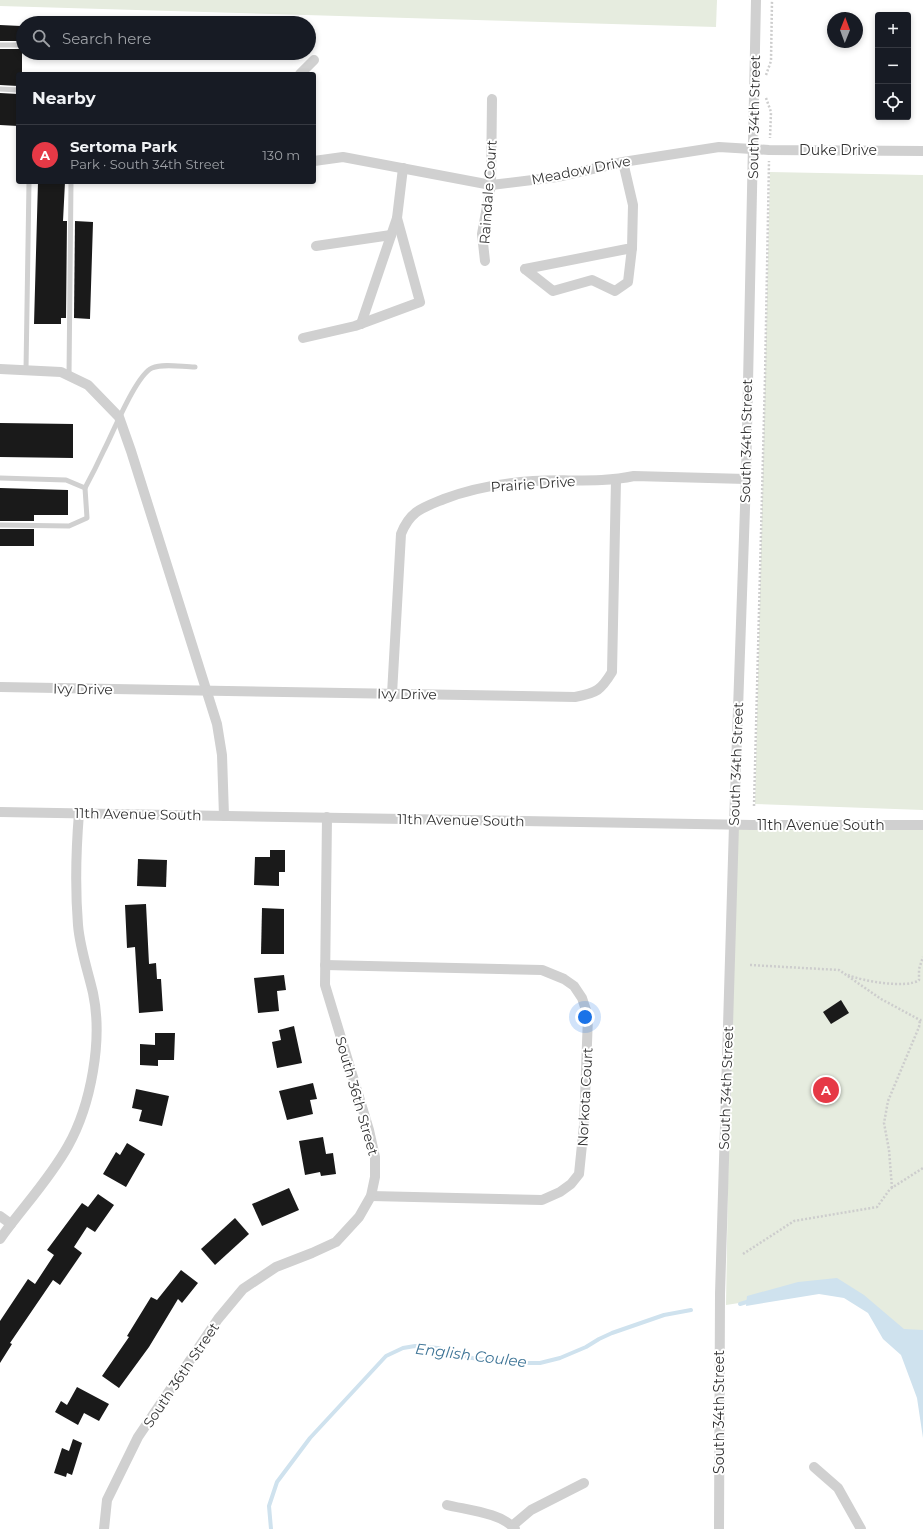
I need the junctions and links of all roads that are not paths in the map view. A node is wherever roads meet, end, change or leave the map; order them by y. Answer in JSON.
{"nodes":[{"id":1,"x":756,"y":0,"type":"edge"},
{"id":2,"x":0,"y":45,"type":"edge"},
{"id":3,"x":16,"y":45,"type":"edge"},
{"id":4,"x":314,"y":60,"type":"dead end"},
{"id":5,"x":302,"y":72,"type":"edge"},
{"id":6,"x":0,"y":89,"type":"edge"},
{"id":7,"x":16,"y":90,"type":"edge"},
{"id":8,"x":492,"y":99,"type":"dead end"},
{"id":9,"x":753,"y":149,"type":"junction"},
{"id":10,"x":923,"y":151,"type":"edge"},
{"id":11,"x":316,"y":161,"type":"edge"},
{"id":12,"x":623,"y":162,"type":"junction"},
{"id":13,"x":403,"y":168,"type":"junction"},
{"id":14,"x":29,"y":184,"type":"edge"},
{"id":15,"x":71,"y":184,"type":"edge"},
{"id":16,"x":491,"y":184,"type":"junction"},
{"id":17,"x":397,"y":218,"type":"junction"},
{"id":18,"x":391,"y":235,"type":"junction"},
{"id":19,"x":316,"y":246,"type":"dead end"},
{"id":20,"x":632,"y":248,"type":"junction"},
{"id":21,"x":485,"y":261,"type":"dead end"},
{"id":22,"x":361,"y":324,"type":"junction"},
{"id":23,"x":303,"y":338,"type":"dead end"},
{"id":24,"x":195,"y":367,"type":"dead end"},
{"id":25,"x":0,"y":369,"type":"edge"},
{"id":26,"x":26,"y":370,"type":"junction"},
{"id":27,"x":69,"y":376,"type":"junction"},
{"id":28,"x":119,"y":417,"type":"junction"},
{"id":29,"x":0,"y":478,"type":"edge"},
{"id":30,"x":746,"y":479,"type":"junction"},
{"id":31,"x":616,"y":480,"type":"junction"},
{"id":32,"x":85,"y":488,"type":"junction"},
{"id":33,"x":0,"y":525,"type":"edge"},
{"id":34,"x":0,"y":687,"type":"edge"},
{"id":35,"x":205,"y":691,"type":"junction"},
{"id":36,"x":392,"y":694,"type":"junction"},
{"id":37,"x":0,"y":812,"type":"edge"},
{"id":38,"x":79,"y":813,"type":"junction"},
{"id":39,"x":224,"y":816,"type":"junction"},
{"id":40,"x":327,"y":817,"type":"junction"},
{"id":41,"x":734,"y":825,"type":"junction"},
{"id":42,"x":923,"y":825,"type":"edge"},
{"id":43,"x":325,"y":965,"type":"junction"},
{"id":44,"x":371,"y":1196,"type":"junction"},
{"id":45,"x":0,"y":1216,"type":"edge"},
{"id":46,"x":11,"y":1224,"type":"junction"},
{"id":47,"x":0,"y":1239,"type":"edge"},
{"id":48,"x":814,"y":1466,"type":"dead end"},
{"id":49,"x":584,"y":1483,"type":"dead end"},
{"id":50,"x":447,"y":1505,"type":"dead end"},
{"id":51,"x":514,"y":1527,"type":"edge"},
{"id":52,"x":104,"y":1529,"type":"edge"},
{"id":53,"x":719,"y":1529,"type":"edge"},
{"id":54,"x":861,"y":1529,"type":"edge"}],
"edges":[{"from":1,"to":9,"type":"street","name":"South 34th Street"},
{"from":2,"to":3,"type":"lane"},
{"from":4,"to":5,"type":"street"},
{"from":6,"to":7,"type":"lane"},
{"from":8,"to":16,"type":"street","name":"Raindale Court"},
{"from":9,"to":10,"type":"street","name":"Duke Drive"},
{"from":9,"to":12,"type":"street","name":"Meadow Drive"},
{"from":9,"to":30,"type":"street","name":"South 34th Street"},
{"from":11,"to":13,"type":"street","name":"Meadow Drive"},
{"from":12,"to":16,"type":"street","name":"Meadow Drive"},
{"from":12,"to":20,"type":"street"},
{"from":13,"to":16,"type":"street","name":"Meadow Drive"},
{"from":13,"to":17,"type":"street"},
{"from":14,"to":26,"type":"lane"},
{"from":15,"to":27,"type":"lane"},
{"from":16,"to":21,"type":"street","name":"Raindale Court"},
{"from":17,"to":18,"type":"street"},
{"from":17,"to":22,"type":"street"},
{"from":18,"to":19,"type":"street"},
{"from":18,"to":22,"type":"street"},
{"from":20,"to":20,"type":"street"},
{"from":22,"to":23,"type":"street"},
{"from":24,"to":28,"type":"lane"},
{"from":25,"to":26,"type":"street"},
{"from":26,"to":27,"type":"street"},
{"from":27,"to":28,"type":"street"},
{"from":28,"to":32,"type":"lane"},
{"from":28,"to":35,"type":"street"},
{"from":29,"to":32,"type":"lane"},
{"from":30,"to":31,"type":"street","name":"Prairie Drive"},
{"from":30,"to":41,"type":"street","name":"South 34th Street"},
{"from":31,"to":36,"type":"street","name":"Prairie Drive"},
{"from":31,"to":36,"type":"street","name":"Ivy Drive"},
{"from":32,"to":33,"type":"lane"},
{"from":34,"to":35,"type":"street","name":"Ivy Drive"},
{"from":35,"to":36,"type":"street","name":"Ivy Drive"},
{"from":35,"to":39,"type":"street"},
{"from":37,"to":38,"type":"street","name":"11th Avenue South"},
{"from":38,"to":39,"type":"street","name":"11th Avenue South"},
{"from":38,"to":46,"type":"street"},
{"from":39,"to":40,"type":"street","name":"11th Avenue South"},
{"from":40,"to":41,"type":"street","name":"11th Avenue South"},
{"from":40,"to":43,"type":"street","name":"South 36th Street"},
{"from":41,"to":42,"type":"street","name":"11th Avenue South"},
{"from":41,"to":53,"type":"street","name":"South 34th Street"},
{"from":43,"to":44,"type":"street","name":"South 36th Street"},
{"from":43,"to":44,"type":"street","name":"Norkota Court"},
{"from":44,"to":52,"type":"street","name":"South 36th Street"},
{"from":45,"to":46,"type":"street"},
{"from":46,"to":47,"type":"street"},
{"from":48,"to":54,"type":"street"},
{"from":49,"to":51,"type":"street"},
{"from":50,"to":51,"type":"street"}]}
